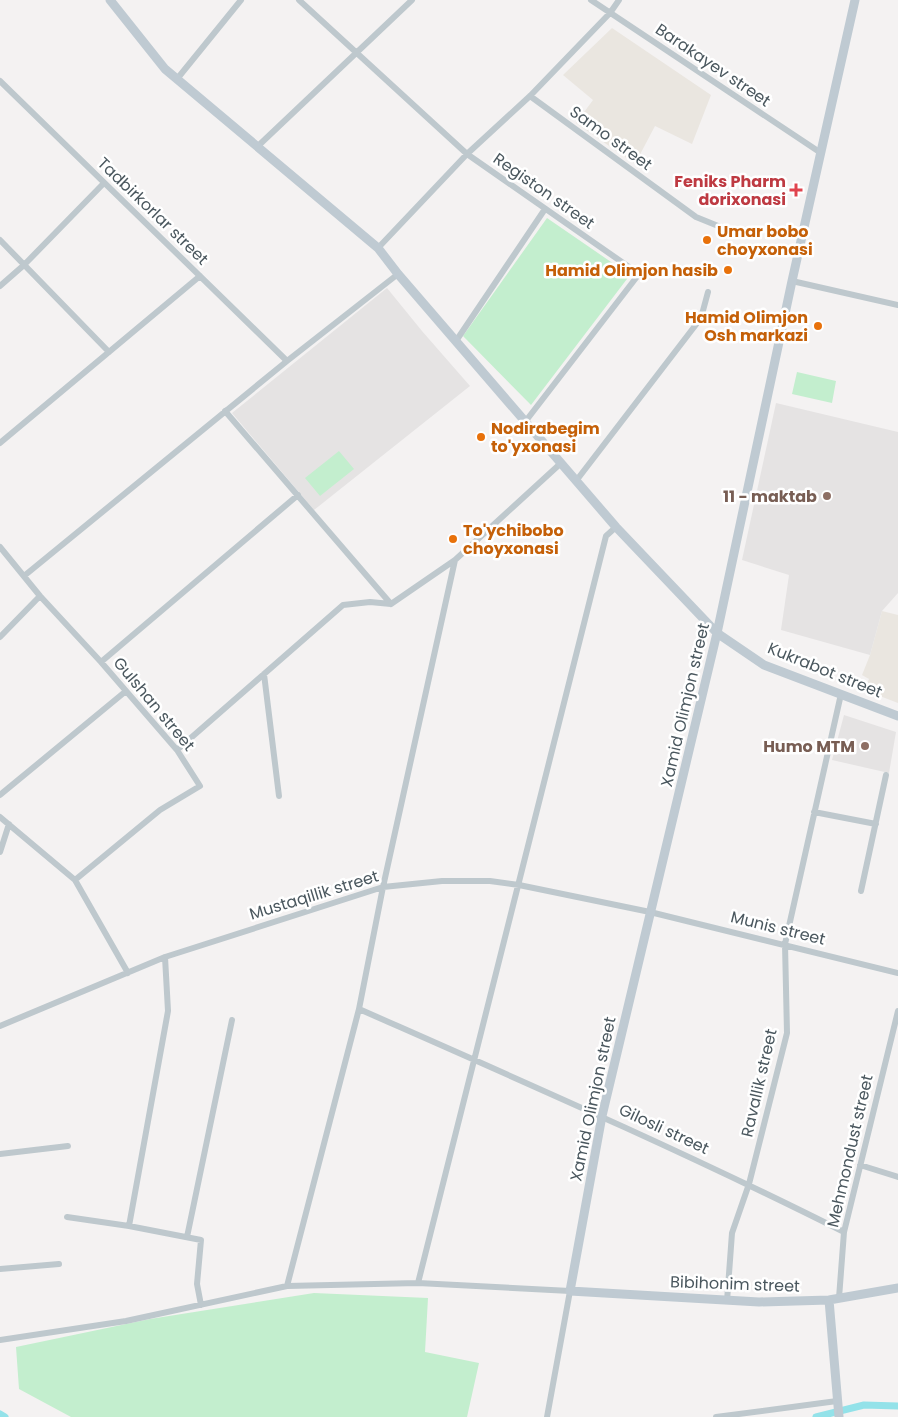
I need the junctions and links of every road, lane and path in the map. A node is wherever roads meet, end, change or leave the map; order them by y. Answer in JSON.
{"nodes":[{"id":1,"x":110,"y":0,"type":"edge"},
{"id":2,"x":241,"y":0,"type":"edge"},
{"id":3,"x":299,"y":0,"type":"edge"},
{"id":4,"x":412,"y":0,"type":"edge"},
{"id":5,"x":591,"y":0,"type":"edge"},
{"id":6,"x":619,"y":0,"type":"edge"},
{"id":7,"x":855,"y":0,"type":"edge"},
{"id":8,"x":610,"y":13,"type":"junction"},
{"id":9,"x":356,"y":53,"type":"junction"},
{"id":10,"x":177,"y":79,"type":"junction"},
{"id":11,"x":0,"y":81,"type":"edge"},
{"id":12,"x":530,"y":96,"type":"junction"},
{"id":13,"x":258,"y":146,"type":"junction"},
{"id":14,"x":821,"y":153,"type":"junction"},
{"id":15,"x":467,"y":154,"type":"junction"},
{"id":16,"x":104,"y":183,"type":"junction"},
{"id":17,"x":545,"y":209,"type":"junction"},
{"id":18,"x":728,"y":230,"type":"dead end"},
{"id":19,"x":0,"y":240,"type":"edge"},
{"id":20,"x":378,"y":248,"type":"junction"},
{"id":21,"x":24,"y":264,"type":"junction"},
{"id":22,"x":398,"y":274,"type":"junction"},
{"id":23,"x":200,"y":276,"type":"junction"},
{"id":24,"x":792,"y":281,"type":"junction"},
{"id":25,"x":0,"y":286,"type":"edge"},
{"id":26,"x":708,"y":292,"type":"dead end"},
{"id":27,"x":898,"y":305,"type":"edge"},
{"id":28,"x":456,"y":341,"type":"junction"},
{"id":29,"x":109,"y":352,"type":"junction"},
{"id":30,"x":286,"y":361,"type":"junction"},
{"id":31,"x":225,"y":411,"type":"junction"},
{"id":32,"x":525,"y":422,"type":"junction"},
{"id":33,"x":0,"y":443,"type":"edge"},
{"id":34,"x":560,"y":464,"type":"junction"},
{"id":35,"x":576,"y":481,"type":"junction"},
{"id":36,"x":298,"y":495,"type":"junction"},
{"id":37,"x":616,"y":527,"type":"junction"},
{"id":38,"x":0,"y":547,"type":"edge"},
{"id":39,"x":455,"y":560,"type":"junction"},
{"id":40,"x":24,"y":576,"type":"junction"},
{"id":41,"x":40,"y":596,"type":"junction"},
{"id":42,"x":391,"y":604,"type":"junction"},
{"id":43,"x":718,"y":633,"type":"junction"},
{"id":44,"x":0,"y":637,"type":"edge"},
{"id":45,"x":101,"y":662,"type":"junction"},
{"id":46,"x":264,"y":674,"type":"junction"},
{"id":47,"x":126,"y":691,"type":"junction"},
{"id":48,"x":841,"y":694,"type":"junction"},
{"id":49,"x":898,"y":716,"type":"edge"},
{"id":50,"x":176,"y":750,"type":"junction"},
{"id":51,"x":886,"y":775,"type":"dead end"},
{"id":52,"x":0,"y":795,"type":"edge"},
{"id":53,"x":279,"y":796,"type":"dead end"},
{"id":54,"x":814,"y":812,"type":"junction"},
{"id":55,"x":0,"y":817,"type":"edge"},
{"id":56,"x":9,"y":824,"type":"junction"},
{"id":57,"x":876,"y":824,"type":"junction"},
{"id":58,"x":0,"y":852,"type":"edge"},
{"id":59,"x":75,"y":880,"type":"junction"},
{"id":60,"x":519,"y":885,"type":"junction"},
{"id":61,"x":383,"y":887,"type":"junction"},
{"id":62,"x":861,"y":891,"type":"dead end"},
{"id":63,"x":650,"y":912,"type":"junction"},
{"id":64,"x":785,"y":944,"type":"junction"},
{"id":65,"x":165,"y":957,"type":"junction"},
{"id":66,"x":128,"y":973,"type":"junction"},
{"id":67,"x":898,"y":973,"type":"edge"},
{"id":68,"x":359,"y":1009,"type":"junction"},
{"id":69,"x":898,"y":1011,"type":"edge"},
{"id":70,"x":232,"y":1020,"type":"dead end"},
{"id":71,"x":0,"y":1026,"type":"edge"},
{"id":72,"x":475,"y":1060,"type":"junction"},
{"id":73,"x":602,"y":1116,"type":"junction"},
{"id":74,"x":68,"y":1146,"type":"dead end"},
{"id":75,"x":0,"y":1154,"type":"edge"},
{"id":76,"x":860,"y":1165,"type":"junction"},
{"id":77,"x":898,"y":1176,"type":"edge"},
{"id":78,"x":749,"y":1184,"type":"junction"},
{"id":79,"x":67,"y":1217,"type":"dead end"},
{"id":80,"x":130,"y":1226,"type":"junction"},
{"id":81,"x":844,"y":1232,"type":"junction"},
{"id":82,"x":187,"y":1238,"type":"junction"},
{"id":83,"x":59,"y":1264,"type":"dead end"},
{"id":84,"x":0,"y":1269,"type":"edge"},
{"id":85,"x":418,"y":1283,"type":"junction"},
{"id":86,"x":287,"y":1286,"type":"junction"},
{"id":87,"x":898,"y":1288,"type":"edge"},
{"id":88,"x":570,"y":1291,"type":"junction"},
{"id":89,"x":834,"y":1299,"type":"junction"},
{"id":90,"x":726,"y":1301,"type":"junction"},
{"id":91,"x":201,"y":1305,"type":"junction"},
{"id":92,"x":0,"y":1340,"type":"edge"},
{"id":93,"x":837,"y":1401,"type":"junction"},
{"id":94,"x":547,"y":1417,"type":"edge"},
{"id":95,"x":716,"y":1417,"type":"edge"},
{"id":96,"x":838,"y":1417,"type":"edge"}],
"edges":[{"from":1,"to":10,"type":"main road","name":"Kukrabot street"},
{"from":2,"to":10,"type":"street"},
{"from":3,"to":9,"type":"street","name":"Registon street"},
{"from":4,"to":9,"type":"street"},
{"from":5,"to":8,"type":"street","name":"Barakayev street"},
{"from":6,"to":8,"type":"street"},
{"from":7,"to":14,"type":"main road","name":"Xamid Olimjon street"},
{"from":8,"to":12,"type":"street"},
{"from":8,"to":14,"type":"street","name":"Barakayev street"},
{"from":9,"to":13,"type":"street"},
{"from":9,"to":15,"type":"street","name":"Registon street"},
{"from":10,"to":13,"type":"main road","name":"Kukrabot street"},
{"from":11,"to":16,"type":"street","name":"Tadbirkorlar street"},
{"from":12,"to":15,"type":"street"},
{"from":12,"to":18,"type":"street","name":"Samo street"},
{"from":13,"to":20,"type":"main road","name":"Kukrabot street"},
{"from":14,"to":24,"type":"main road","name":"Xamid Olimjon street"},
{"from":15,"to":17,"type":"street","name":"Registon street"},
{"from":15,"to":20,"type":"street"},
{"from":16,"to":21,"type":"street"},
{"from":16,"to":23,"type":"street","name":"Tadbirkorlar street"},
{"from":17,"to":28,"type":"street"},
{"from":17,"to":32,"type":"street","name":"Registon street"},
{"from":19,"to":21,"type":"street"},
{"from":20,"to":22,"type":"main road","name":"Kukrabot street"},
{"from":21,"to":25,"type":"street"},
{"from":21,"to":29,"type":"street"},
{"from":22,"to":28,"type":"main road","name":"Kukrabot street"},
{"from":22,"to":30,"type":"street"},
{"from":23,"to":29,"type":"street"},
{"from":23,"to":30,"type":"street","name":"Tadbirkorlar street"},
{"from":24,"to":27,"type":"street"},
{"from":24,"to":43,"type":"main road","name":"Xamid Olimjon street"},
{"from":26,"to":35,"type":"street"},
{"from":28,"to":32,"type":"main road","name":"Kukrabot street"},
{"from":29,"to":33,"type":"street"},
{"from":30,"to":31,"type":"street"},
{"from":31,"to":36,"type":"street"},
{"from":31,"to":40,"type":"street"},
{"from":32,"to":34,"type":"main road","name":"Kukrabot street"},
{"from":34,"to":35,"type":"main road","name":"Kukrabot street"},
{"from":34,"to":39,"type":"street"},
{"from":35,"to":37,"type":"main road","name":"Kukrabot street"},
{"from":36,"to":42,"type":"street"},
{"from":36,"to":45,"type":"street"},
{"from":37,"to":43,"type":"main road","name":"Kukrabot street"},
{"from":37,"to":60,"type":"street"},
{"from":38,"to":40,"type":"street","name":"Gulshan street"},
{"from":39,"to":42,"type":"street"},
{"from":39,"to":61,"type":"street"},
{"from":40,"to":41,"type":"street","name":"Gulshan street"},
{"from":41,"to":44,"type":"street"},
{"from":41,"to":45,"type":"street","name":"Gulshan street"},
{"from":42,"to":46,"type":"street"},
{"from":43,"to":48,"type":"main road","name":"Kukrabot street"},
{"from":43,"to":63,"type":"main road","name":"Xamid Olimjon street"},
{"from":45,"to":47,"type":"street","name":"Gulshan street"},
{"from":46,"to":50,"type":"street"},
{"from":46,"to":53,"type":"street"},
{"from":47,"to":50,"type":"street","name":"Gulshan street"},
{"from":47,"to":52,"type":"street"},
{"from":48,"to":49,"type":"main road","name":"Kukrabot street"},
{"from":48,"to":54,"type":"street","name":"Ravallik street"},
{"from":50,"to":59,"type":"street","name":"Gulshan street"},
{"from":51,"to":57,"type":"street"},
{"from":54,"to":57,"type":"street"},
{"from":54,"to":64,"type":"street","name":"Ravallik street"},
{"from":55,"to":56,"type":"street"},
{"from":56,"to":58,"type":"street"},
{"from":56,"to":59,"type":"street"},
{"from":57,"to":62,"type":"street"},
{"from":59,"to":66,"type":"street"},
{"from":60,"to":61,"type":"street","name":"Mustaqillik street"},
{"from":60,"to":63,"type":"street","name":"Mustaqillik street"},
{"from":60,"to":72,"type":"street"},
{"from":61,"to":65,"type":"street","name":"Mustaqillik street"},
{"from":61,"to":68,"type":"street"},
{"from":63,"to":64,"type":"street","name":"Munis street"},
{"from":63,"to":73,"type":"main road","name":"Xamid Olimjon street"},
{"from":64,"to":67,"type":"street","name":"Munis street"},
{"from":64,"to":78,"type":"street","name":"Ravallik street"},
{"from":65,"to":66,"type":"street","name":"Mustaqillik street"},
{"from":65,"to":80,"type":"street"},
{"from":66,"to":71,"type":"street","name":"Mustaqillik street"},
{"from":68,"to":72,"type":"street","name":"Gilosli street"},
{"from":68,"to":86,"type":"street"},
{"from":69,"to":76,"type":"street","name":"Mehmondust street"},
{"from":70,"to":82,"type":"street"},
{"from":72,"to":73,"type":"street","name":"Gilosli street"},
{"from":72,"to":85,"type":"street"},
{"from":73,"to":78,"type":"street","name":"Gilosli street"},
{"from":73,"to":88,"type":"main road","name":"Xamid Olimjon street"},
{"from":74,"to":75,"type":"street"},
{"from":76,"to":77,"type":"street"},
{"from":76,"to":81,"type":"street","name":"Mehmondust street"},
{"from":78,"to":81,"type":"street","name":"Gilosli street"},
{"from":78,"to":90,"type":"street","name":"Ravallik street"},
{"from":79,"to":80,"type":"street"},
{"from":80,"to":82,"type":"street"},
{"from":81,"to":89,"type":"street","name":"Mehmondust street"},
{"from":82,"to":91,"type":"street"},
{"from":83,"to":84,"type":"street"},
{"from":85,"to":86,"type":"street"},
{"from":85,"to":88,"type":"street"},
{"from":86,"to":91,"type":"street"},
{"from":87,"to":89,"type":"main road","name":"Bibihonim street"},
{"from":88,"to":90,"type":"main road","name":"Bibihonim street"},
{"from":88,"to":94,"type":"street","name":"Xamid Olimjon street"},
{"from":89,"to":90,"type":"main road","name":"Bibihonim street"},
{"from":89,"to":93,"type":"main road"},
{"from":91,"to":92,"type":"street"},
{"from":93,"to":95,"type":"street"},
{"from":93,"to":96,"type":"main road"}]}
